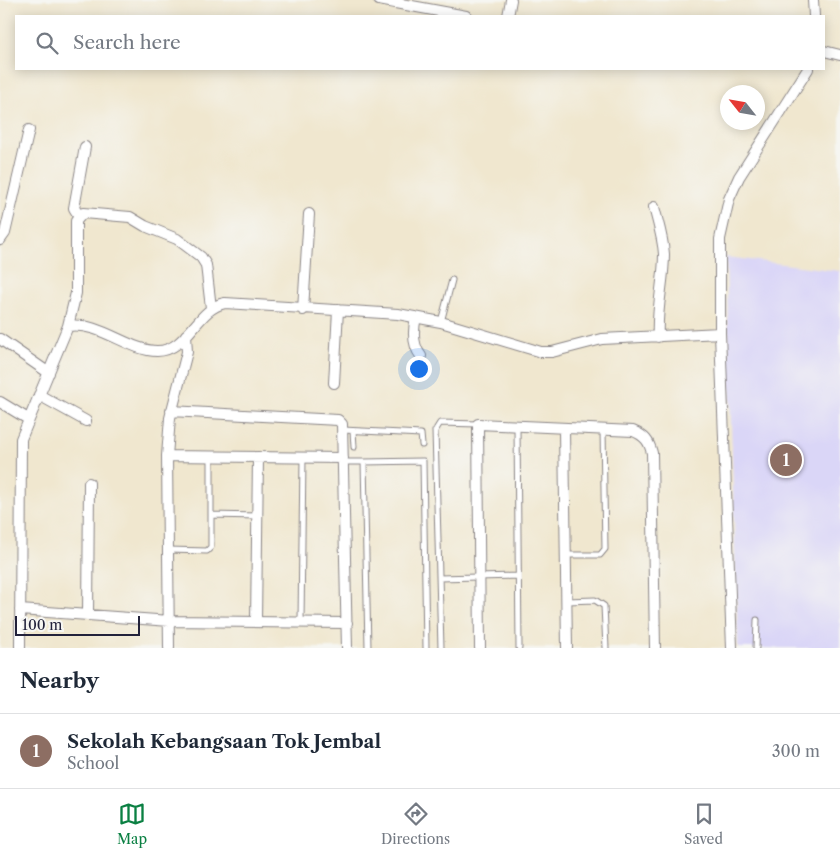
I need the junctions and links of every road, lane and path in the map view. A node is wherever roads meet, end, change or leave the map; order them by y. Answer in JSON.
{"nodes":[{"id":1,"x":379,"y":0,"type":"edge"},
{"id":2,"x":511,"y":0,"type":"edge"},
{"id":3,"x":813,"y":0,"type":"edge"},
{"id":4,"x":461,"y":15,"type":"edge"},
{"id":5,"x":508,"y":15,"type":"edge"},
{"id":6,"x":814,"y":15,"type":"edge"},
{"id":7,"x":825,"y":51,"type":"edge"},
{"id":8,"x":840,"y":55,"type":"edge"},
{"id":9,"x":807,"y":70,"type":"edge"},
{"id":10,"x":29,"y":130,"type":"dead end"},
{"id":11,"x":85,"y":147,"type":"dead end"},
{"id":12,"x":654,"y":208,"type":"dead end"},
{"id":13,"x":309,"y":214,"type":"dead end"},
{"id":14,"x":79,"y":216,"type":"junction"},
{"id":15,"x":0,"y":240,"type":"edge"},
{"id":16,"x":452,"y":280,"type":"dead end"},
{"id":17,"x":211,"y":308,"type":"junction"},
{"id":18,"x":303,"y":310,"type":"junction"},
{"id":19,"x":338,"y":310,"type":"junction"},
{"id":20,"x":416,"y":318,"type":"junction"},
{"id":21,"x":441,"y":322,"type":"junction"},
{"id":22,"x":68,"y":326,"type":"junction"},
{"id":23,"x":720,"y":333,"type":"junction"},
{"id":24,"x":186,"y":336,"type":"junction"},
{"id":25,"x":658,"y":336,"type":"junction"},
{"id":26,"x":0,"y":339,"type":"edge"},
{"id":27,"x":420,"y":356,"type":"dead end"},
{"id":28,"x":49,"y":373,"type":"junction"},
{"id":29,"x":334,"y":383,"type":"dead end"},
{"id":30,"x":39,"y":396,"type":"junction"},
{"id":31,"x":0,"y":402,"type":"edge"},
{"id":32,"x":171,"y":411,"type":"junction"},
{"id":33,"x":28,"y":419,"type":"junction"},
{"id":34,"x":86,"y":421,"type":"dead end"},
{"id":35,"x":478,"y":424,"type":"junction"},
{"id":36,"x":517,"y":426,"type":"junction"},
{"id":37,"x":564,"y":429,"type":"junction"},
{"id":38,"x":342,"y":430,"type":"junction"},
{"id":39,"x":603,"y":430,"type":"junction"},
{"id":40,"x":353,"y":431,"type":"junction"},
{"id":41,"x":422,"y":445,"type":"dead end"},
{"id":42,"x":354,"y":447,"type":"dead end"},
{"id":43,"x":167,"y":456,"type":"junction"},
{"id":44,"x":211,"y":456,"type":"junction"},
{"id":45,"x":258,"y":457,"type":"junction"},
{"id":46,"x":303,"y":458,"type":"junction"},
{"id":47,"x":343,"y":460,"type":"junction"},
{"id":48,"x":364,"y":462,"type":"junction"},
{"id":49,"x":88,"y":483,"type":"dead end"},
{"id":50,"x":211,"y":515,"type":"junction"},
{"id":51,"x":258,"y":516,"type":"junction"},
{"id":52,"x":168,"y":550,"type":"junction"},
{"id":53,"x":566,"y":555,"type":"junction"},
{"id":54,"x":518,"y":576,"type":"junction"},
{"id":55,"x":440,"y":578,"type":"junction"},
{"id":56,"x":480,"y":578,"type":"junction"},
{"id":57,"x":567,"y":601,"type":"junction"},
{"id":58,"x":20,"y":610,"type":"junction"},
{"id":59,"x":88,"y":615,"type":"junction"},
{"id":60,"x":757,"y":620,"type":"dead end"},
{"id":61,"x":170,"y":621,"type":"junction"},
{"id":62,"x":256,"y":622,"type":"junction"},
{"id":63,"x":301,"y":623,"type":"junction"},
{"id":64,"x":346,"y":623,"type":"junction"},
{"id":65,"x":20,"y":648,"type":"edge"},
{"id":66,"x":170,"y":648,"type":"edge"},
{"id":67,"x":347,"y":648,"type":"edge"},
{"id":68,"x":368,"y":648,"type":"edge"},
{"id":69,"x":426,"y":648,"type":"edge"},
{"id":70,"x":441,"y":648,"type":"edge"},
{"id":71,"x":480,"y":648,"type":"edge"},
{"id":72,"x":519,"y":648,"type":"edge"},
{"id":73,"x":567,"y":648,"type":"edge"},
{"id":74,"x":606,"y":648,"type":"edge"},
{"id":75,"x":656,"y":648,"type":"edge"},
{"id":76,"x":732,"y":648,"type":"edge"},
{"id":77,"x":756,"y":648,"type":"edge"}],
"edges":[{"from":1,"to":4,"type":"street"},
{"from":2,"to":5,"type":"street"},
{"from":3,"to":6,"type":"street"},
{"from":7,"to":8,"type":"street"},
{"from":9,"to":23,"type":"street"},
{"from":10,"to":15,"type":"street"},
{"from":11,"to":14,"type":"street"},
{"from":12,"to":25,"type":"street"},
{"from":13,"to":18,"type":"street"},
{"from":14,"to":17,"type":"street"},
{"from":14,"to":22,"type":"street"},
{"from":16,"to":21,"type":"lane"},
{"from":17,"to":18,"type":"street"},
{"from":17,"to":24,"type":"street"},
{"from":18,"to":19,"type":"street"},
{"from":19,"to":20,"type":"street"},
{"from":19,"to":29,"type":"street"},
{"from":20,"to":21,"type":"street"},
{"from":20,"to":27,"type":"street"},
{"from":21,"to":25,"type":"street"},
{"from":22,"to":24,"type":"street"},
{"from":22,"to":28,"type":"street"},
{"from":23,"to":25,"type":"street"},
{"from":23,"to":76,"type":"street"},
{"from":24,"to":32,"type":"street"},
{"from":26,"to":28,"type":"street"},
{"from":28,"to":30,"type":"street"},
{"from":30,"to":33,"type":"street"},
{"from":30,"to":34,"type":"street"},
{"from":31,"to":33,"type":"street"},
{"from":32,"to":38,"type":"street"},
{"from":32,"to":43,"type":"street"},
{"from":33,"to":58,"type":"street"},
{"from":35,"to":36,"type":"street"},
{"from":35,"to":55,"type":"lane"},
{"from":35,"to":56,"type":"street"},
{"from":36,"to":37,"type":"street"},
{"from":36,"to":54,"type":"lane"},
{"from":37,"to":39,"type":"street"},
{"from":37,"to":53,"type":"street"},
{"from":38,"to":40,"type":"lane"},
{"from":38,"to":47,"type":"street"},
{"from":39,"to":53,"type":"lane"},
{"from":39,"to":75,"type":"street"},
{"from":40,"to":41,"type":"lane"},
{"from":40,"to":42,"type":"lane"},
{"from":43,"to":44,"type":"street"},
{"from":43,"to":52,"type":"street"},
{"from":44,"to":45,"type":"street"},
{"from":44,"to":50,"type":"lane"},
{"from":45,"to":46,"type":"street"},
{"from":45,"to":51,"type":"street"},
{"from":46,"to":47,"type":"street"},
{"from":46,"to":63,"type":"lane"},
{"from":47,"to":48,"type":"lane"},
{"from":47,"to":64,"type":"street"},
{"from":48,"to":68,"type":"lane"},
{"from":48,"to":69,"type":"lane"},
{"from":49,"to":59,"type":"street"},
{"from":50,"to":51,"type":"lane"},
{"from":50,"to":52,"type":"lane"},
{"from":51,"to":62,"type":"street"},
{"from":52,"to":61,"type":"street"},
{"from":53,"to":57,"type":"street"},
{"from":54,"to":56,"type":"lane"},
{"from":54,"to":72,"type":"lane"},
{"from":55,"to":56,"type":"lane"},
{"from":55,"to":70,"type":"lane"},
{"from":56,"to":71,"type":"street"},
{"from":57,"to":73,"type":"street"},
{"from":57,"to":74,"type":"lane"},
{"from":58,"to":59,"type":"street"},
{"from":58,"to":65,"type":"street"},
{"from":59,"to":61,"type":"street"},
{"from":60,"to":77,"type":"lane"},
{"from":61,"to":62,"type":"street"},
{"from":61,"to":66,"type":"street"},
{"from":62,"to":63,"type":"street"},
{"from":63,"to":64,"type":"street"},
{"from":64,"to":67,"type":"street"}]}
